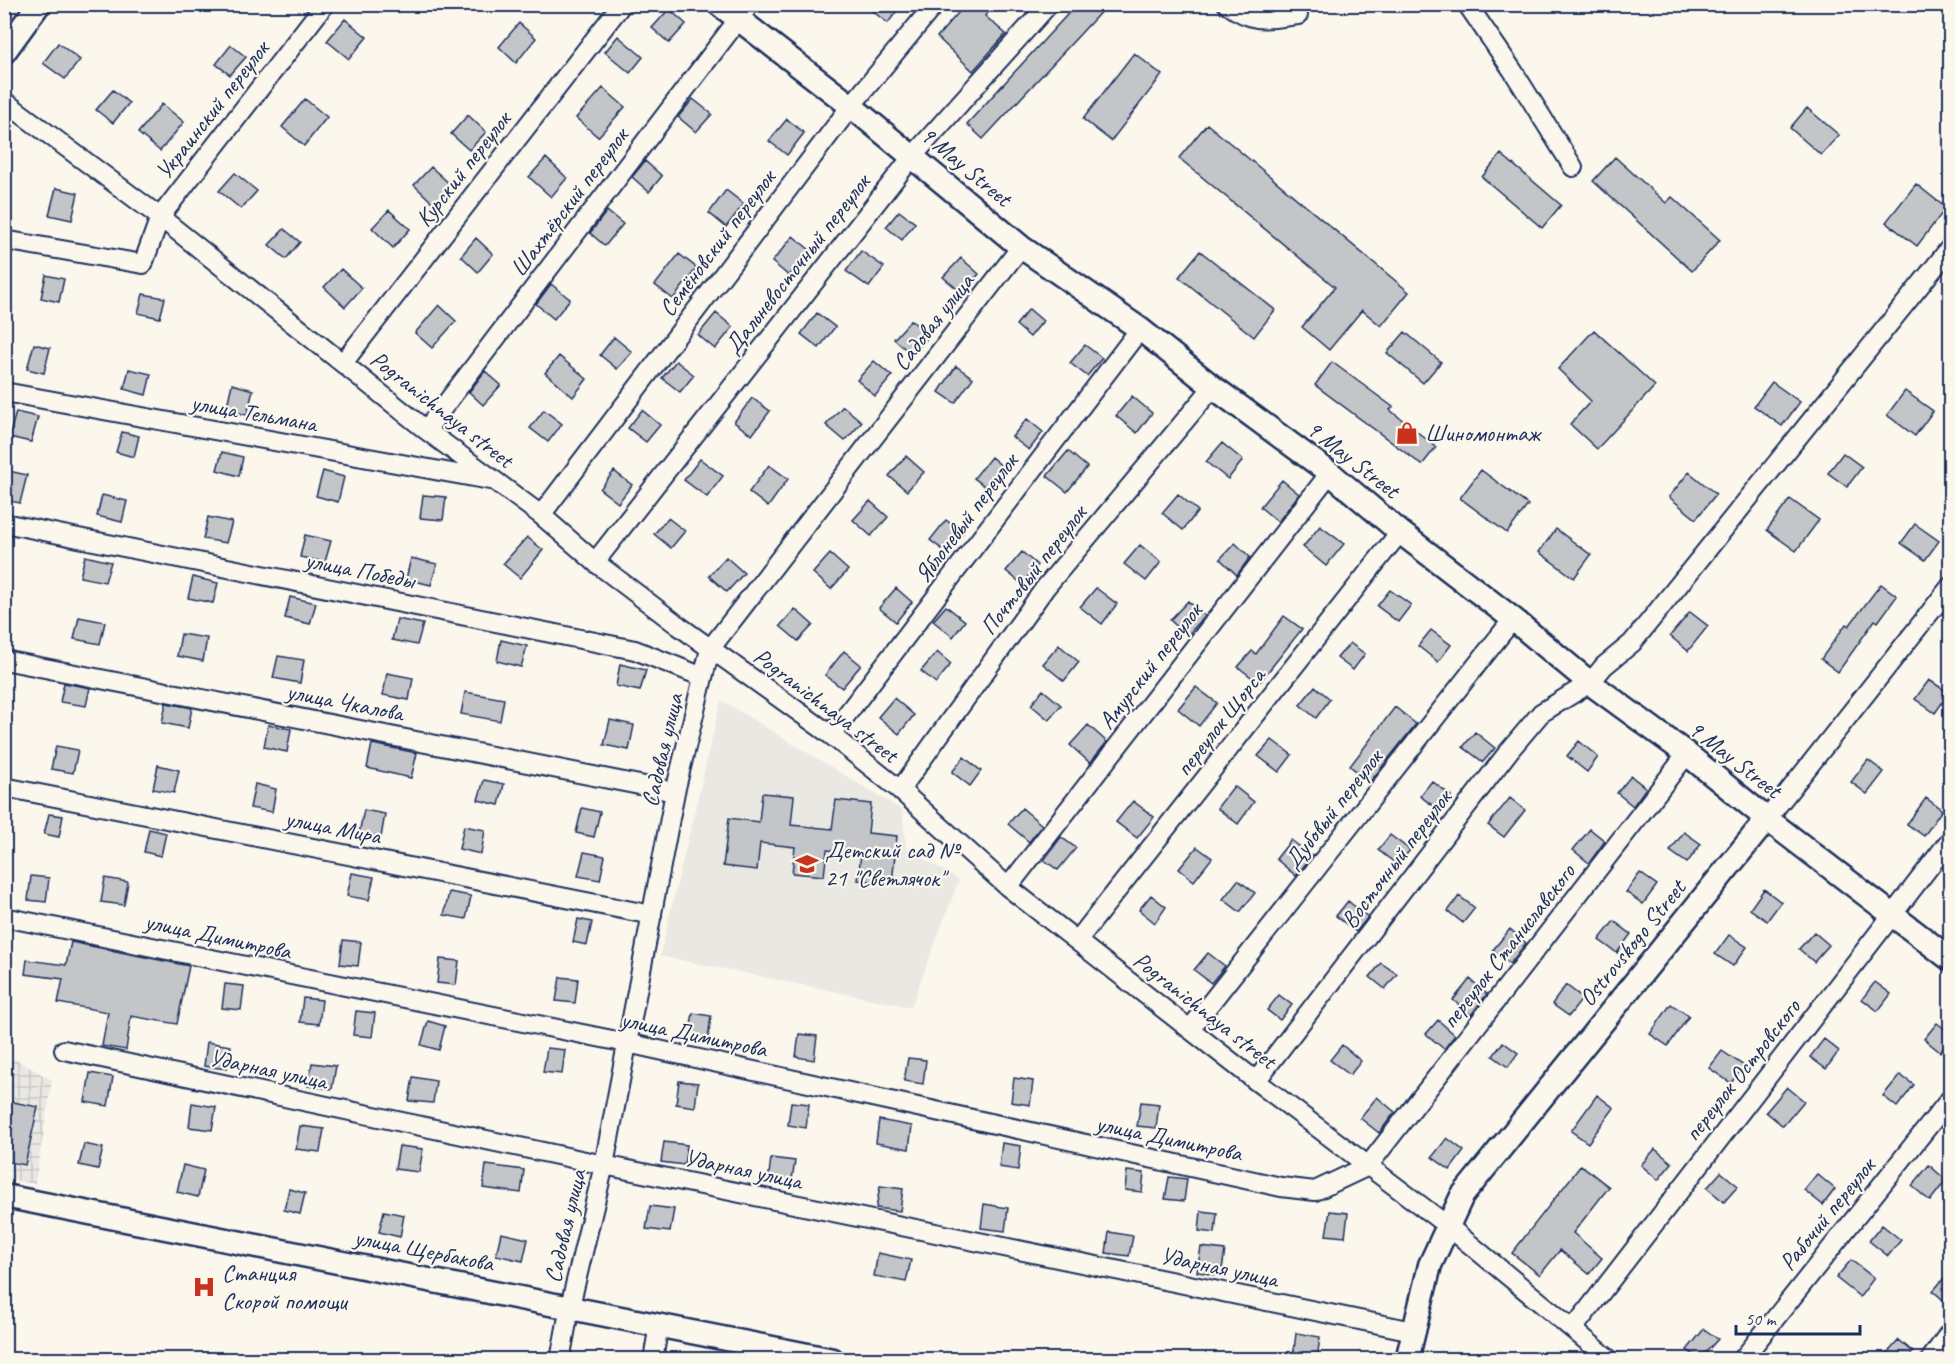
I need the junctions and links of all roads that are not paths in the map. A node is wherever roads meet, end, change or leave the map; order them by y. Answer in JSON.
{"nodes":[{"id":1,"x":39,"y":4,"type":"edge"},
{"id":2,"x":325,"y":4,"type":"edge"},
{"id":3,"x":622,"y":4,"type":"edge"},
{"id":4,"x":719,"y":4,"type":"edge"},
{"id":5,"x":935,"y":4,"type":"edge"},
{"id":6,"x":1049,"y":4,"type":"edge"},
{"id":7,"x":1227,"y":4,"type":"edge"},
{"id":8,"x":1467,"y":4,"type":"edge"},
{"id":9,"x":744,"y":12,"type":"edge"},
{"id":10,"x":1299,"y":15,"type":"dead end"},
{"id":11,"x":4,"y":52,"type":"edge"},
{"id":12,"x":4,"y":101,"type":"edge"},
{"id":13,"x":851,"y":106,"type":"junction"},
{"id":14,"x":912,"y":157,"type":"junction"},
{"id":15,"x":1573,"y":167,"type":"dead end"},
{"id":16,"x":160,"y":217,"type":"junction"},
{"id":17,"x":4,"y":240,"type":"edge"},
{"id":18,"x":1021,"y":248,"type":"junction"},
{"id":19,"x":1950,"y":248,"type":"edge"},
{"id":20,"x":1140,"y":329,"type":"junction"},
{"id":21,"x":343,"y":363,"type":"junction"},
{"id":22,"x":1213,"y":387,"type":"junction"},
{"id":23,"x":4,"y":392,"type":"edge"},
{"id":24,"x":426,"y":430,"type":"junction"},
{"id":25,"x":1330,"y":473,"type":"junction"},
{"id":26,"x":495,"y":480,"type":"junction"},
{"id":27,"x":541,"y":515,"type":"junction"},
{"id":28,"x":4,"y":523,"type":"edge"},
{"id":29,"x":1400,"y":532,"type":"junction"},
{"id":30,"x":595,"y":562,"type":"junction"},
{"id":31,"x":1950,"y":587,"type":"edge"},
{"id":32,"x":1513,"y":619,"type":"junction"},
{"id":33,"x":710,"y":649,"type":"junction"},
{"id":34,"x":4,"y":660,"type":"edge"},
{"id":35,"x":703,"y":677,"type":"junction"},
{"id":36,"x":1590,"y":683,"type":"junction"},
{"id":37,"x":831,"y":735,"type":"junction"},
{"id":38,"x":1687,"y":754,"type":"junction"},
{"id":39,"x":4,"y":787,"type":"edge"},
{"id":40,"x":900,"y":790,"type":"junction"},
{"id":41,"x":675,"y":792,"type":"junction"},
{"id":42,"x":1767,"y":819,"type":"junction"},
{"id":43,"x":1950,"y":840,"type":"edge"},
{"id":44,"x":1008,"y":887,"type":"junction"},
{"id":45,"x":1893,"y":914,"type":"junction"},
{"id":46,"x":652,"y":915,"type":"junction"},
{"id":47,"x":4,"y":917,"type":"edge"},
{"id":48,"x":1077,"y":941,"type":"junction"},
{"id":49,"x":1950,"y":959,"type":"edge"},
{"id":50,"x":1190,"y":1029,"type":"junction"},
{"id":51,"x":627,"y":1044,"type":"junction"},
{"id":52,"x":64,"y":1050,"type":"dead end"},
{"id":53,"x":1256,"y":1081,"type":"junction"},
{"id":54,"x":1950,"y":1099,"type":"edge"},
{"id":55,"x":604,"y":1165,"type":"junction"},
{"id":56,"x":1368,"y":1166,"type":"junction"},
{"id":57,"x":4,"y":1196,"type":"edge"},
{"id":58,"x":1449,"y":1227,"type":"junction"},
{"id":59,"x":570,"y":1306,"type":"junction"},
{"id":60,"x":659,"y":1324,"type":"junction"},
{"id":61,"x":1573,"y":1329,"type":"junction"},
{"id":62,"x":1413,"y":1331,"type":"junction"},
{"id":63,"x":1950,"y":1332,"type":"edge"},
{"id":64,"x":560,"y":1359,"type":"edge"},
{"id":65,"x":653,"y":1359,"type":"edge"},
{"id":66,"x":833,"y":1359,"type":"edge"},
{"id":67,"x":1407,"y":1359,"type":"edge"},
{"id":68,"x":1610,"y":1359,"type":"edge"},
{"id":69,"x":1742,"y":1359,"type":"edge"},
{"id":70,"x":1930,"y":1359,"type":"edge"}],
"edges":[{"from":1,"to":11,"type":"main road"},
{"from":2,"to":16,"type":"street","name":"Украинский переулок"},
{"from":3,"to":21,"type":"street","name":"Курский переулок"},
{"from":4,"to":9,"type":"main road","name":"9 May Street"},
{"from":5,"to":13,"type":"street","name":"Семёновский переулок"},
{"from":6,"to":14,"type":"street","name":"Дальневосточный переулок"},
{"from":7,"to":10,"type":"street"},
{"from":8,"to":15,"type":"street"},
{"from":9,"to":13,"type":"main road","name":"9 May Street"},
{"from":9,"to":24,"type":"street","name":"Шахтёрский переулок"},
{"from":12,"to":16,"type":"street","name":"Pogranichnaya street"},
{"from":13,"to":14,"type":"main road","name":"9 May Street"},
{"from":13,"to":27,"type":"street","name":"Семёновский переулок"},
{"from":14,"to":18,"type":"main road","name":"9 May Street"},
{"from":14,"to":30,"type":"street","name":"Дальневосточный переулок"},
{"from":16,"to":17,"type":"street","name":"Украинский переулок"},
{"from":16,"to":21,"type":"street","name":"Pogranichnaya street"},
{"from":18,"to":20,"type":"main road","name":"9 May Street"},
{"from":18,"to":33,"type":"street","name":"Садовая улица"},
{"from":19,"to":36,"type":"street","name":"Восточный переулок"},
{"from":20,"to":22,"type":"main road","name":"9 May Street"},
{"from":20,"to":37,"type":"street","name":"Яблоневый переулок"},
{"from":21,"to":24,"type":"street","name":"Pogranichnaya street"},
{"from":22,"to":25,"type":"main road","name":"9 May Street"},
{"from":22,"to":40,"type":"street","name":"Почтовый переулок"},
{"from":23,"to":26,"type":"street","name":"улица Тельмана"},
{"from":24,"to":26,"type":"street","name":"Pogranichnaya street"},
{"from":25,"to":29,"type":"main road","name":"9 May Street"},
{"from":25,"to":44,"type":"street","name":"Амурский переулок"},
{"from":26,"to":27,"type":"street","name":"Pogranichnaya street"},
{"from":27,"to":30,"type":"street","name":"Pogranichnaya street"},
{"from":28,"to":35,"type":"street","name":"улица Победы"},
{"from":29,"to":32,"type":"main road","name":"9 May Street"},
{"from":29,"to":48,"type":"street","name":"переулок Щорса"},
{"from":30,"to":33,"type":"street","name":"Pogranichnaya street"},
{"from":31,"to":42,"type":"street","name":"Ostrovskogo Street"},
{"from":32,"to":36,"type":"main road","name":"9 May Street"},
{"from":32,"to":50,"type":"street","name":"Дубовый переулок"},
{"from":33,"to":35,"type":"street","name":"Садовая улица"},
{"from":33,"to":37,"type":"street","name":"Pogranichnaya street"},
{"from":34,"to":41,"type":"street","name":"улица Чкалова"},
{"from":35,"to":41,"type":"street","name":"Садовая улица"},
{"from":36,"to":38,"type":"main road","name":"9 May Street"},
{"from":36,"to":53,"type":"street","name":"Восточный переулок"},
{"from":37,"to":40,"type":"street","name":"Pogranichnaya street"},
{"from":38,"to":42,"type":"main road","name":"9 May Street"},
{"from":38,"to":56,"type":"street","name":"переулок Станиславского"},
{"from":39,"to":46,"type":"street","name":"улица Мира"},
{"from":40,"to":44,"type":"street","name":"Pogranichnaya street"},
{"from":41,"to":46,"type":"street","name":"Садовая улица"},
{"from":42,"to":45,"type":"main road","name":"9 May Street"},
{"from":42,"to":58,"type":"main road","name":"Ostrovskogo Street"},
{"from":43,"to":45,"type":"street","name":"переулок Островского"},
{"from":44,"to":48,"type":"street","name":"Pogranichnaya street"},
{"from":45,"to":49,"type":"main road","name":"9 May Street"},
{"from":45,"to":61,"type":"street","name":"переулок Островского"},
{"from":46,"to":51,"type":"street","name":"Садовая улица"},
{"from":47,"to":51,"type":"street","name":"улица Димитрова"},
{"from":48,"to":50,"type":"street","name":"Pogranichnaya street"},
{"from":50,"to":53,"type":"street","name":"Pogranichnaya street"},
{"from":51,"to":55,"type":"street","name":"Садовая улица"},
{"from":51,"to":56,"type":"street","name":"улица Димитрова"},
{"from":52,"to":55,"type":"street","name":"Ударная улица"},
{"from":53,"to":56,"type":"street","name":"Pogranichnaya street"},
{"from":54,"to":69,"type":"street","name":"Рабочий переулок"},
{"from":55,"to":59,"type":"street","name":"Садовая улица"},
{"from":55,"to":62,"type":"street","name":"Ударная улица"},
{"from":56,"to":58,"type":"street","name":"Pogranichnaya street"},
{"from":57,"to":59,"type":"main road","name":"улица Щербакова"},
{"from":58,"to":61,"type":"street","name":"Pogranichnaya street"},
{"from":58,"to":62,"type":"main road","name":"Ostrovskogo Street"},
{"from":59,"to":60,"type":"main road","name":"улица Щербакова"},
{"from":59,"to":64,"type":"street","name":"Садовая улица"},
{"from":60,"to":65,"type":"street"},
{"from":60,"to":66,"type":"main road","name":"улица Щербакова"},
{"from":61,"to":68,"type":"street","name":"Pogranichnaya street"},
{"from":62,"to":67,"type":"main road","name":"Ostrovskogo Street"},
{"from":63,"to":70,"type":"street"}]}
